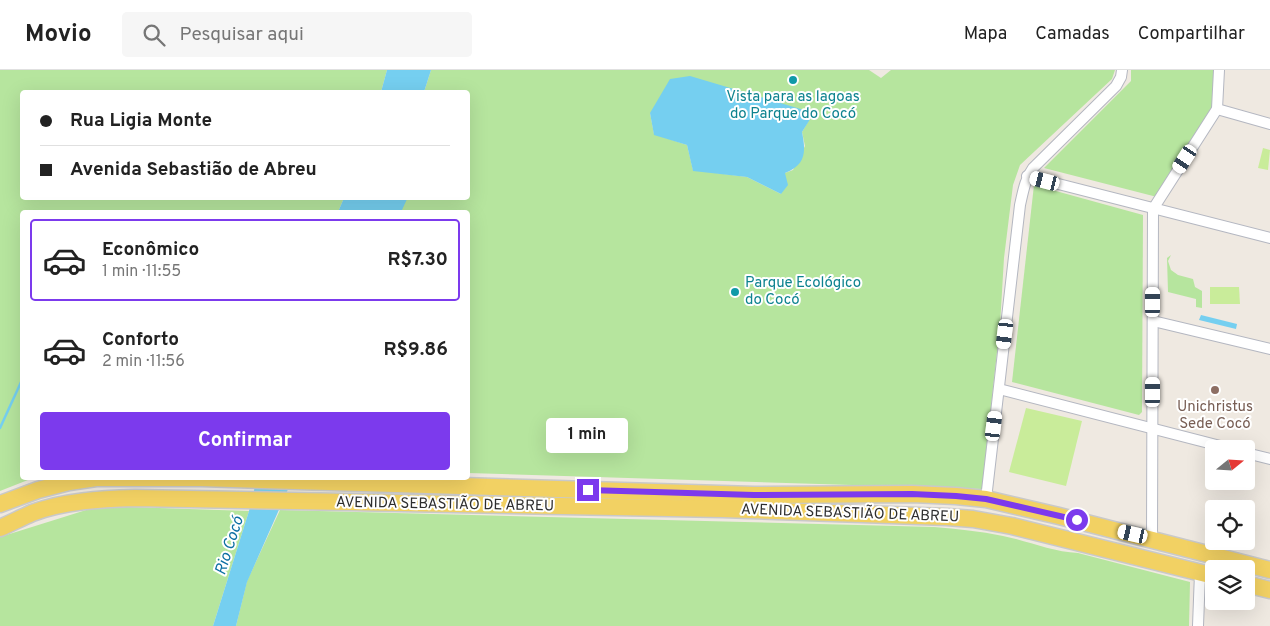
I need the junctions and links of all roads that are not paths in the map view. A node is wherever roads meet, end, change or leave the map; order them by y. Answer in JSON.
{"nodes":[{"id":1,"x":1122,"y":70,"type":"edge"},
{"id":2,"x":1218,"y":70,"type":"edge"},
{"id":3,"x":1217,"y":109,"type":"junction"},
{"id":4,"x":1270,"y":124,"type":"edge"},
{"id":5,"x":1027,"y":176,"type":"junction"},
{"id":6,"x":1153,"y":209,"type":"junction"},
{"id":7,"x":1270,"y":238,"type":"edge"},
{"id":8,"x":1153,"y":321,"type":"junction"},
{"id":9,"x":1270,"y":349,"type":"edge"},
{"id":10,"x":999,"y":389,"type":"junction"},
{"id":11,"x":1153,"y":427,"type":"junction"},
{"id":12,"x":1205,"y":441,"type":"edge"},
{"id":13,"x":1255,"y":455,"type":"edge"},
{"id":14,"x":1270,"y":459,"type":"edge"},
{"id":15,"x":82,"y":480,"type":"edge"},
{"id":16,"x":279,"y":480,"type":"edge"},
{"id":17,"x":776,"y":495,"type":"junction"},
{"id":18,"x":847,"y":495,"type":"junction"},
{"id":19,"x":986,"y":499,"type":"junction"},
{"id":20,"x":0,"y":504,"type":"edge"},
{"id":21,"x":723,"y":510,"type":"junction"},
{"id":22,"x":811,"y":512,"type":"junction"},
{"id":23,"x":32,"y":513,"type":"junction"},
{"id":24,"x":0,"y":521,"type":"edge"},
{"id":25,"x":0,"y":528,"type":"edge"},
{"id":26,"x":1152,"y":538,"type":"junction"},
{"id":27,"x":1270,"y":570,"type":"edge"},
{"id":28,"x":1205,"y":575,"type":"edge"},
{"id":29,"x":1205,"y":586,"type":"edge"},
{"id":30,"x":1255,"y":586,"type":"edge"},
{"id":31,"x":1270,"y":590,"type":"edge"},
{"id":32,"x":1198,"y":626,"type":"edge"}],
"edges":[{"from":1,"to":5,"type":"street"},
{"from":2,"to":3,"type":"street"},
{"from":3,"to":4,"type":"street"},
{"from":3,"to":6,"type":"street"},
{"from":5,"to":6,"type":"street"},
{"from":5,"to":10,"type":"street"},
{"from":6,"to":7,"type":"street"},
{"from":6,"to":8,"type":"street"},
{"from":8,"to":9,"type":"street"},
{"from":8,"to":11,"type":"street"},
{"from":10,"to":11,"type":"street"},
{"from":10,"to":19,"type":"street"},
{"from":11,"to":12,"type":"street"},
{"from":11,"to":26,"type":"street"},
{"from":13,"to":14,"type":"street"},
{"from":15,"to":20,"type":"main road","name":"AVENIDA SEBASTIÃO DE ABREU"},
{"from":16,"to":17,"type":"main road","name":"AVENIDA SEBASTIÃO DE ABREU"},
{"from":17,"to":18,"type":"main road","name":"AVENIDA SEBASTIÃO DE ABREU"},
{"from":17,"to":21,"type":"main road"},
{"from":18,"to":19,"type":"main road","name":"AVENIDA SEBASTIÃO DE ABREU"},
{"from":18,"to":22,"type":"main road"},
{"from":19,"to":26,"type":"main road","name":"AVENIDA SEBASTIÃO DE ABREU"},
{"from":21,"to":22,"type":"main road","name":"AVENIDA SEBASTIÃO DE ABREU"},
{"from":21,"to":23,"type":"main road","name":"AVENIDA SEBASTIÃO DE ABREU"},
{"from":22,"to":28,"type":"main road","name":"AVENIDA SEBASTIÃO DE ABREU"},
{"from":23,"to":24,"type":"main road"},
{"from":23,"to":25,"type":"main road","name":"AVENIDA SEBASTIÃO DE ABREU"},
{"from":26,"to":27,"type":"main road","name":"AVENIDA SEBASTIÃO DE ABREU"},
{"from":29,"to":32,"type":"street"},
{"from":30,"to":31,"type":"main road"}]}
